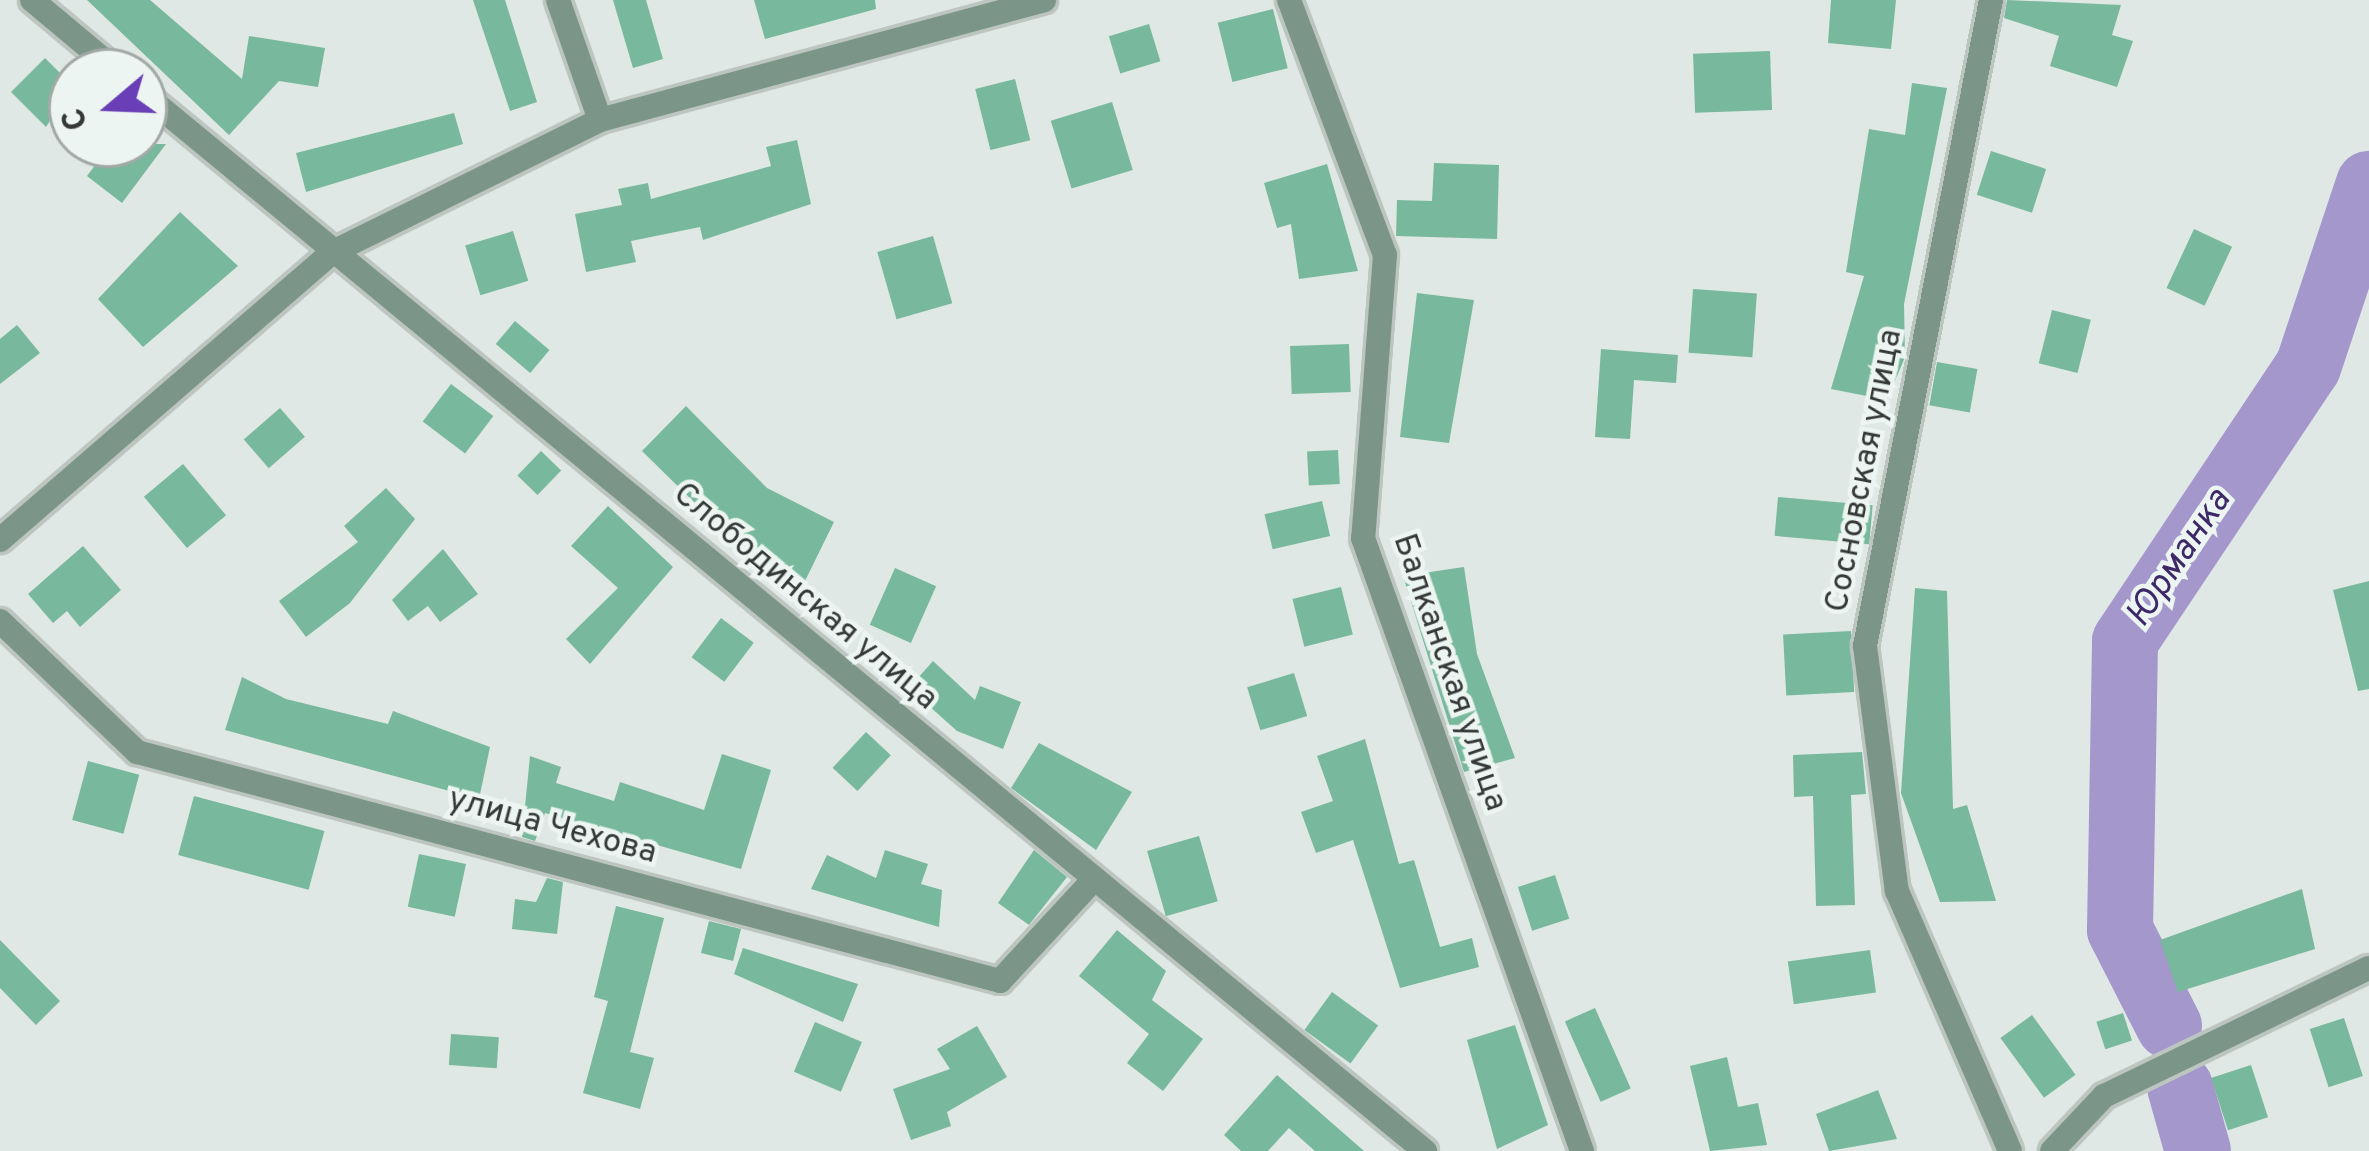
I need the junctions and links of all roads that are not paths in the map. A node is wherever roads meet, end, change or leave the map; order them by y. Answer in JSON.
{"nodes":[{"id":1,"x":32,"y":0,"type":"edge"},
{"id":2,"x":558,"y":0,"type":"edge"},
{"id":3,"x":1044,"y":0,"type":"edge"},
{"id":4,"x":1289,"y":0,"type":"edge"},
{"id":5,"x":1991,"y":0,"type":"edge"},
{"id":6,"x":89,"y":48,"type":"edge"},
{"id":7,"x":168,"y":114,"type":"edge"},
{"id":8,"x":600,"y":120,"type":"junction"},
{"id":9,"x":333,"y":252,"type":"junction"},
{"id":10,"x":0,"y":540,"type":"edge"},
{"id":11,"x":0,"y":621,"type":"edge"},
{"id":12,"x":1094,"y":880,"type":"junction"},
{"id":13,"x":2369,"y":968,"type":"edge"},
{"id":14,"x":1425,"y":1151,"type":"edge"},
{"id":15,"x":1582,"y":1151,"type":"edge"},
{"id":16,"x":2010,"y":1151,"type":"edge"},
{"id":17,"x":2052,"y":1151,"type":"edge"}],
"edges":[{"from":1,"to":6,"type":"street"},
{"from":2,"to":8,"type":"street"},
{"from":3,"to":8,"type":"street"},
{"from":4,"to":15,"type":"street","name":"Балканская улица"},
{"from":5,"to":16,"type":"street","name":"Сосновская улица"},
{"from":7,"to":9,"type":"street","name":"Слободинская улица"},
{"from":8,"to":9,"type":"street"},
{"from":9,"to":10,"type":"street"},
{"from":9,"to":12,"type":"street","name":"Слободинская улица"},
{"from":11,"to":12,"type":"street","name":"улица Чехова"},
{"from":12,"to":14,"type":"street","name":"Слободинская улица"},
{"from":13,"to":17,"type":"street"}]}
